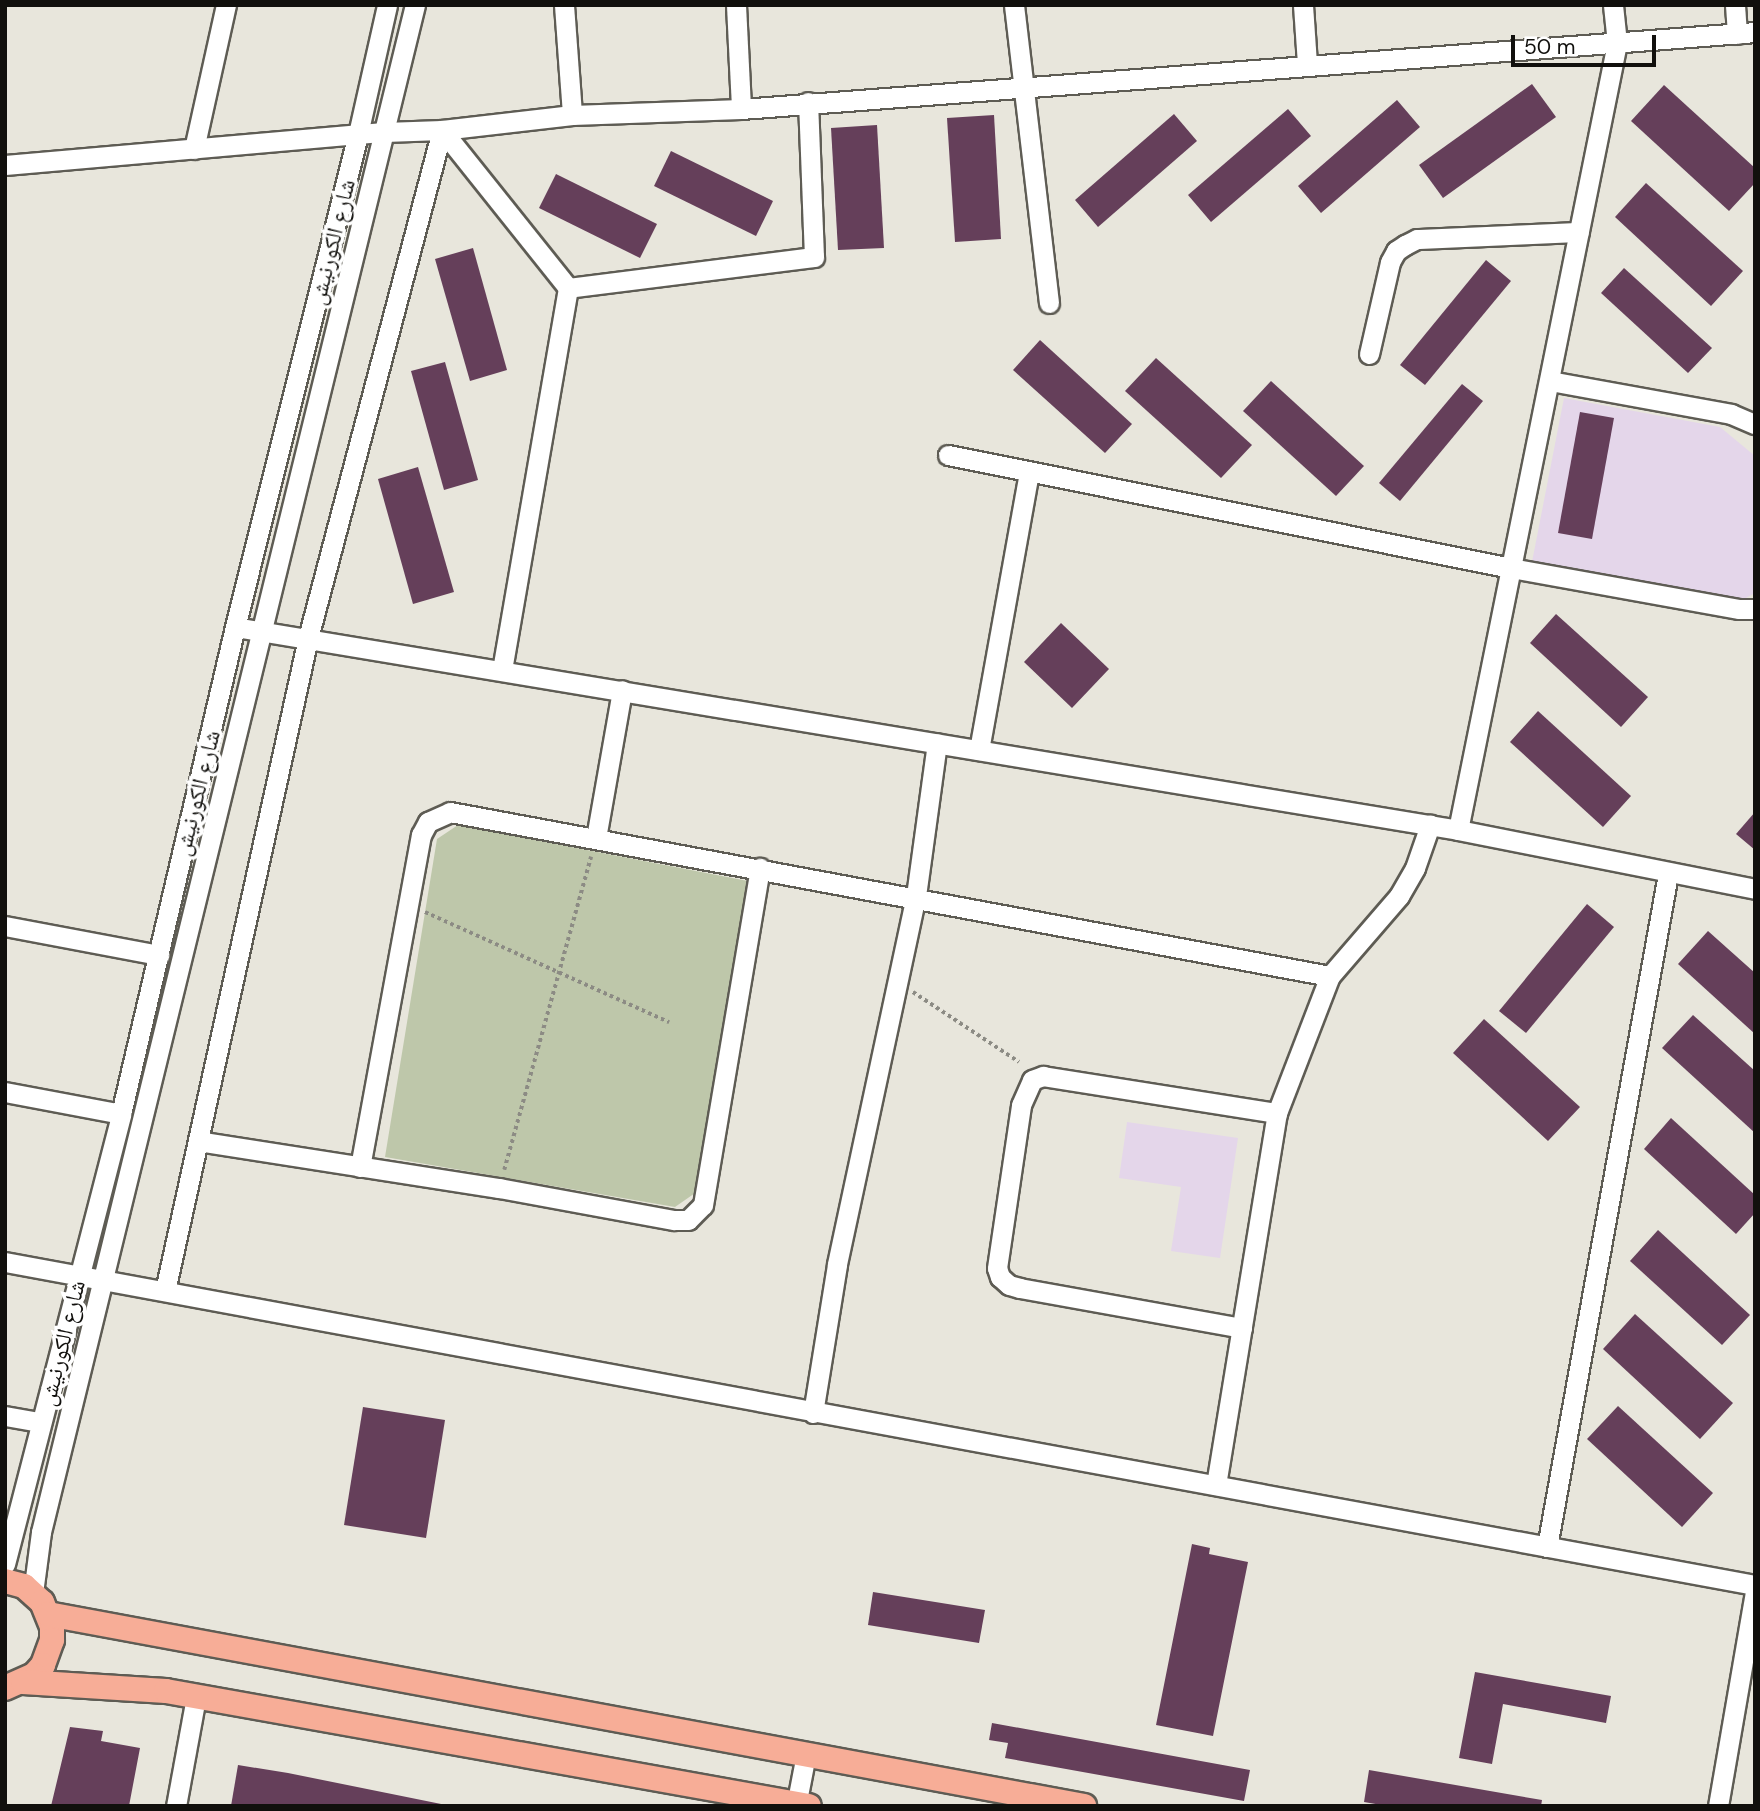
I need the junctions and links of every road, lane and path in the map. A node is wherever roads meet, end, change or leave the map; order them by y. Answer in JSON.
{"nodes":[{"id":1,"x":226,"y":5,"type":"edge"},
{"id":2,"x":387,"y":5,"type":"edge"},
{"id":3,"x":415,"y":5,"type":"edge"},
{"id":4,"x":564,"y":5,"type":"edge"},
{"id":5,"x":736,"y":5,"type":"edge"},
{"id":6,"x":1014,"y":5,"type":"edge"},
{"id":7,"x":1303,"y":5,"type":"edge"},
{"id":8,"x":1613,"y":5,"type":"edge"},
{"id":9,"x":1735,"y":5,"type":"edge"},
{"id":10,"x":1746,"y":33,"type":"edge"},
{"id":11,"x":1617,"y":43,"type":"junction"},
{"id":12,"x":1307,"y":64,"type":"junction"},
{"id":13,"x":1022,"y":86,"type":"junction"},
{"id":14,"x":808,"y":102,"type":"junction"},
{"id":15,"x":741,"y":109,"type":"junction"},
{"id":16,"x":572,"y":115,"type":"junction"},
{"id":17,"x":442,"y":130,"type":"junction"},
{"id":18,"x":384,"y":132,"type":"junction"},
{"id":19,"x":358,"y":134,"type":"junction"},
{"id":20,"x":194,"y":149,"type":"junction"},
{"id":21,"x":5,"y":165,"type":"edge"},
{"id":22,"x":1579,"y":232,"type":"junction"},
{"id":23,"x":568,"y":288,"type":"junction"},
{"id":24,"x":1049,"y":303,"type":"dead end"},
{"id":25,"x":1369,"y":354,"type":"dead end"},
{"id":26,"x":1550,"y":381,"type":"junction"},
{"id":27,"x":1755,"y":424,"type":"edge"},
{"id":28,"x":948,"y":455,"type":"dead end"},
{"id":29,"x":1029,"y":471,"type":"junction"},
{"id":30,"x":1511,"y":568,"type":"junction"},
{"id":31,"x":1755,"y":609,"type":"edge"},
{"id":32,"x":234,"y":627,"type":"junction"},
{"id":33,"x":262,"y":630,"type":"junction"},
{"id":34,"x":308,"y":638,"type":"junction"},
{"id":35,"x":502,"y":670,"type":"junction"},
{"id":36,"x":622,"y":690,"type":"junction"},
{"id":37,"x":937,"y":743,"type":"junction"},
{"id":38,"x":979,"y":750,"type":"junction"},
{"id":39,"x":1430,"y":825,"type":"junction"},
{"id":40,"x":1458,"y":830,"type":"junction"},
{"id":41,"x":596,"y":838,"type":"junction"},
{"id":42,"x":760,"y":868,"type":"junction"},
{"id":43,"x":1668,"y":874,"type":"junction"},
{"id":44,"x":1755,"y":890,"type":"edge"},
{"id":45,"x":916,"y":896,"type":"junction"},
{"id":46,"x":408,"y":904,"type":"junction"},
{"id":47,"x":5,"y":926,"type":"edge"},
{"id":48,"x":159,"y":955,"type":"junction"},
{"id":49,"x":560,"y":974,"type":"junction"},
{"id":50,"x":1331,"y":976,"type":"junction"},
{"id":51,"x":898,"y":982,"type":"junction"},
{"id":52,"x":668,"y":1022,"type":"dead end"},
{"id":53,"x":1019,"y":1062,"type":"dead end"},
{"id":54,"x":5,"y":1092,"type":"edge"},
{"id":55,"x":1278,"y":1113,"type":"junction"},
{"id":56,"x":121,"y":1114,"type":"junction"},
{"id":57,"x":198,"y":1141,"type":"junction"},
{"id":58,"x":360,"y":1167,"type":"junction"},
{"id":59,"x":499,"y":1188,"type":"junction"},
{"id":60,"x":5,"y":1262,"type":"edge"},
{"id":61,"x":80,"y":1275,"type":"junction"},
{"id":62,"x":103,"y":1279,"type":"junction"},
{"id":63,"x":166,"y":1291,"type":"junction"},
{"id":64,"x":1242,"y":1328,"type":"junction"},
{"id":65,"x":813,"y":1413,"type":"junction"},
{"id":66,"x":5,"y":1416,"type":"edge"},
{"id":67,"x":40,"y":1422,"type":"junction"},
{"id":68,"x":1216,"y":1485,"type":"junction"},
{"id":69,"x":1547,"y":1547,"type":"junction"},
{"id":70,"x":5,"y":1564,"type":"edge"},
{"id":71,"x":5,"y":1581,"type":"edge"},
{"id":72,"x":1755,"y":1585,"type":"edge"},
{"id":73,"x":1755,"y":1591,"type":"edge"},
{"id":74,"x":33,"y":1593,"type":"junction"},
{"id":75,"x":48,"y":1614,"type":"junction"},
{"id":76,"x":14,"y":1685,"type":"edge"},
{"id":77,"x":196,"y":1697,"type":"junction"},
{"id":78,"x":806,"y":1754,"type":"junction"},
{"id":79,"x":800,"y":1805,"type":"edge"},
{"id":80,"x":176,"y":1806,"type":"edge"},
{"id":81,"x":1084,"y":1806,"type":"edge"},
{"id":82,"x":1718,"y":1806,"type":"edge"}],
"edges":[{"from":1,"to":20,"type":"street"},
{"from":2,"to":19,"type":"street","name":"شارع الكورنيش"},
{"from":3,"to":18,"type":"street","name":"شارع الكورنيش"},
{"from":4,"to":16,"type":"street"},
{"from":5,"to":15,"type":"street"},
{"from":6,"to":13,"type":"street"},
{"from":7,"to":12,"type":"street"},
{"from":8,"to":11,"type":"street"},
{"from":9,"to":10,"type":"street"},
{"from":10,"to":11,"type":"street"},
{"from":11,"to":12,"type":"street"},
{"from":11,"to":22,"type":"street"},
{"from":12,"to":13,"type":"street"},
{"from":13,"to":14,"type":"street"},
{"from":13,"to":24,"type":"street"},
{"from":14,"to":15,"type":"street"},
{"from":14,"to":23,"type":"street"},
{"from":15,"to":16,"type":"street"},
{"from":16,"to":17,"type":"street"},
{"from":17,"to":18,"type":"street"},
{"from":17,"to":23,"type":"street"},
{"from":17,"to":34,"type":"street"},
{"from":18,"to":19,"type":"street"},
{"from":18,"to":33,"type":"street","name":"شارع الكورنيش"},
{"from":19,"to":20,"type":"street"},
{"from":19,"to":32,"type":"street","name":"شارع الكورنيش"},
{"from":20,"to":21,"type":"street"},
{"from":22,"to":25,"type":"street"},
{"from":22,"to":26,"type":"street"},
{"from":23,"to":35,"type":"street"},
{"from":26,"to":27,"type":"street"},
{"from":26,"to":30,"type":"street"},
{"from":28,"to":29,"type":"street"},
{"from":29,"to":30,"type":"street"},
{"from":29,"to":38,"type":"street"},
{"from":30,"to":31,"type":"street"},
{"from":30,"to":40,"type":"street"},
{"from":32,"to":33,"type":"street"},
{"from":32,"to":48,"type":"street","name":"شارع الكورنيش"},
{"from":33,"to":34,"type":"street"},
{"from":33,"to":62,"type":"street","name":"شارع الكورنيش"},
{"from":34,"to":35,"type":"street"},
{"from":34,"to":57,"type":"street"},
{"from":35,"to":36,"type":"street"},
{"from":36,"to":37,"type":"street"},
{"from":36,"to":41,"type":"street"},
{"from":37,"to":38,"type":"street"},
{"from":37,"to":45,"type":"street"},
{"from":38,"to":39,"type":"street"},
{"from":39,"to":40,"type":"street"},
{"from":39,"to":50,"type":"street"},
{"from":40,"to":43,"type":"street"},
{"from":41,"to":42,"type":"street"},
{"from":41,"to":46,"type":"street"},
{"from":41,"to":49,"type":"path"},
{"from":42,"to":45,"type":"street"},
{"from":42,"to":59,"type":"street"},
{"from":43,"to":44,"type":"street"},
{"from":43,"to":69,"type":"street"},
{"from":45,"to":50,"type":"street"},
{"from":45,"to":51,"type":"street"},
{"from":46,"to":49,"type":"path"},
{"from":46,"to":58,"type":"street"},
{"from":47,"to":48,"type":"street"},
{"from":48,"to":56,"type":"street","name":"شارع الكورنيش"},
{"from":49,"to":52,"type":"path"},
{"from":49,"to":59,"type":"path"},
{"from":50,"to":55,"type":"street"},
{"from":51,"to":53,"type":"path"},
{"from":51,"to":65,"type":"street"},
{"from":54,"to":56,"type":"street"},
{"from":55,"to":64,"type":"street"},
{"from":55,"to":64,"type":"street"},
{"from":56,"to":61,"type":"street","name":"شارع الكورنيش"},
{"from":57,"to":58,"type":"street"},
{"from":57,"to":63,"type":"street"},
{"from":58,"to":59,"type":"street"},
{"from":60,"to":61,"type":"street"},
{"from":61,"to":62,"type":"street"},
{"from":61,"to":67,"type":"street","name":"شارع الكورنيش"},
{"from":62,"to":63,"type":"street"},
{"from":62,"to":74,"type":"street","name":"شارع الكورنيش"},
{"from":63,"to":65,"type":"street"},
{"from":64,"to":68,"type":"street"},
{"from":65,"to":68,"type":"street"},
{"from":66,"to":67,"type":"street"},
{"from":67,"to":70,"type":"street","name":"شارع الكورنيش"},
{"from":68,"to":69,"type":"street"},
{"from":69,"to":72,"type":"street"},
{"from":71,"to":74,"type":"main road"},
{"from":73,"to":82,"type":"street"},
{"from":74,"to":75,"type":"main road"},
{"from":75,"to":76,"type":"main road"},
{"from":75,"to":78,"type":"main road"},
{"from":76,"to":77,"type":"main road"},
{"from":77,"to":79,"type":"main road"},
{"from":77,"to":80,"type":"street"},
{"from":78,"to":79,"type":"street"},
{"from":78,"to":81,"type":"main road"}]}
